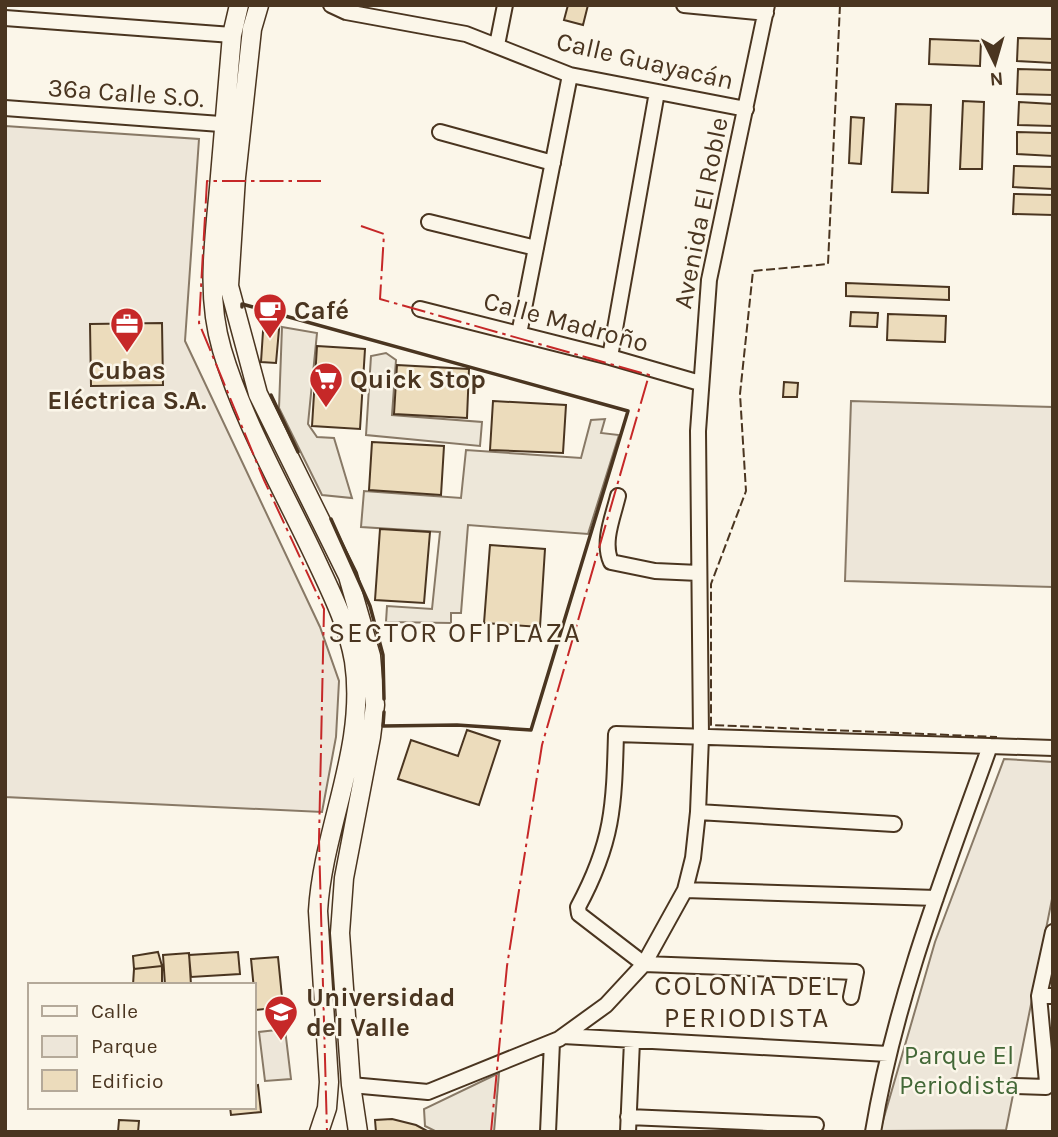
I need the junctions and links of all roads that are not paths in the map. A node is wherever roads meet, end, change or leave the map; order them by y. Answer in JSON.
{"nodes":[{"id":1,"x":239,"y":5,"type":"edge"},
{"id":2,"x":259,"y":5,"type":"edge"},
{"id":3,"x":505,"y":5,"type":"edge"},
{"id":4,"x":684,"y":5,"type":"edge"},
{"id":5,"x":332,"y":6,"type":"edge"},
{"id":6,"x":766,"y":9,"type":"edge"},
{"id":7,"x":5,"y":18,"type":"edge"},
{"id":8,"x":232,"y":35,"type":"junction"},
{"id":9,"x":497,"y":45,"type":"junction"},
{"id":10,"x":570,"y":75,"type":"junction"},
{"id":11,"x":657,"y":93,"type":"junction"},
{"id":12,"x":5,"y":108,"type":"edge"},
{"id":13,"x":746,"y":109,"type":"junction"},
{"id":14,"x":233,"y":125,"type":"junction"},
{"id":15,"x":440,"y":132,"type":"dead end"},
{"id":16,"x":552,"y":163,"type":"junction"},
{"id":17,"x":429,"y":222,"type":"dead end"},
{"id":18,"x":536,"y":248,"type":"junction"},
{"id":19,"x":420,"y":309,"type":"dead end"},
{"id":20,"x":519,"y":334,"type":"junction"},
{"id":21,"x":610,"y":356,"type":"junction"},
{"id":22,"x":700,"y":383,"type":"junction"},
{"id":23,"x":275,"y":472,"type":"junction"},
{"id":24,"x":618,"y":496,"type":"dead end"},
{"id":25,"x":315,"y":510,"type":"junction"},
{"id":26,"x":321,"y":571,"type":"junction"},
{"id":27,"x":699,"y":573,"type":"junction"},
{"id":28,"x":701,"y":737,"type":"junction"},
{"id":29,"x":990,"y":746,"type":"junction"},
{"id":30,"x":1053,"y":748,"type":"edge"},
{"id":31,"x":698,"y":812,"type":"junction"},
{"id":32,"x":894,"y":824,"type":"dead end"},
{"id":33,"x":685,"y":890,"type":"junction"},
{"id":34,"x":936,"y":898,"type":"junction"},
{"id":35,"x":1053,"y":932,"type":"edge"},
{"id":36,"x":644,"y":964,"type":"junction"},
{"id":37,"x":1046,"y":996,"type":"edge"},
{"id":38,"x":851,"y":997,"type":"dead end"},
{"id":39,"x":584,"y":1031,"type":"junction"},
{"id":40,"x":557,"y":1039,"type":"junction"},
{"id":41,"x":632,"y":1041,"type":"junction"},
{"id":42,"x":888,"y":1054,"type":"junction"},
{"id":43,"x":351,"y":1085,"type":"junction"},
{"id":44,"x":1015,"y":1086,"type":"dead end"},
{"id":45,"x":628,"y":1124,"type":"edge"},
{"id":46,"x":816,"y":1125,"type":"dead end"},
{"id":47,"x":319,"y":1132,"type":"edge"},
{"id":48,"x":358,"y":1132,"type":"edge"},
{"id":49,"x":548,"y":1132,"type":"edge"},
{"id":50,"x":873,"y":1132,"type":"edge"}],
"edges":[{"from":1,"to":8,"type":"main road"},
{"from":2,"to":14,"type":"main road"},
{"from":3,"to":9,"type":"street"},
{"from":4,"to":6,"type":"street"},
{"from":5,"to":9,"type":"street","name":"Calle Guayacán"},
{"from":6,"to":13,"type":"street","name":"Avenida El Roble"},
{"from":7,"to":8,"type":"street"},
{"from":8,"to":14,"type":"main road"},
{"from":9,"to":10,"type":"street","name":"Calle Guayacán"},
{"from":10,"to":11,"type":"street","name":"Calle Guayacán"},
{"from":10,"to":16,"type":"street"},
{"from":11,"to":13,"type":"street","name":"Calle Guayacán"},
{"from":11,"to":21,"type":"street"},
{"from":12,"to":14,"type":"street","name":"36a Calle S.O."},
{"from":13,"to":22,"type":"street","name":"Avenida El Roble"},
{"from":14,"to":23,"type":"main road"},
{"from":14,"to":25,"type":"main road"},
{"from":15,"to":16,"type":"street"},
{"from":16,"to":18,"type":"street"},
{"from":17,"to":18,"type":"street"},
{"from":18,"to":20,"type":"street"},
{"from":19,"to":20,"type":"street","name":"Calle Madroño"},
{"from":20,"to":21,"type":"street","name":"Calle Madroño"},
{"from":21,"to":22,"type":"street","name":"Calle Madroño"},
{"from":22,"to":27,"type":"street","name":"Avenida El Roble"},
{"from":23,"to":25,"type":"main road"},
{"from":23,"to":26,"type":"main road"},
{"from":24,"to":27,"type":"street"},
{"from":25,"to":26,"type":"main road"},
{"from":25,"to":43,"type":"main road"},
{"from":26,"to":47,"type":"main road"},
{"from":27,"to":28,"type":"street","name":"Avenida El Roble"},
{"from":28,"to":29,"type":"street"},
{"from":28,"to":31,"type":"street","name":"Avenida El Roble"},
{"from":28,"to":36,"type":"street"},
{"from":29,"to":30,"type":"street"},
{"from":29,"to":34,"type":"street"},
{"from":31,"to":32,"type":"street"},
{"from":31,"to":33,"type":"street","name":"Avenida El Roble"},
{"from":33,"to":34,"type":"street"},
{"from":33,"to":36,"type":"street","name":"Avenida El Roble"},
{"from":34,"to":42,"type":"street"},
{"from":35,"to":37,"type":"street"},
{"from":36,"to":38,"type":"street"},
{"from":36,"to":39,"type":"street","name":"Avenida El Roble"},
{"from":37,"to":44,"type":"street"},
{"from":39,"to":40,"type":"street","name":"Avenida El Roble"},
{"from":39,"to":41,"type":"street"},
{"from":40,"to":43,"type":"street","name":"Avenida El Roble"},
{"from":40,"to":49,"type":"street"},
{"from":41,"to":42,"type":"street"},
{"from":41,"to":45,"type":"street"},
{"from":42,"to":50,"type":"street"},
{"from":43,"to":48,"type":"main road"},
{"from":45,"to":46,"type":"street"}]}
